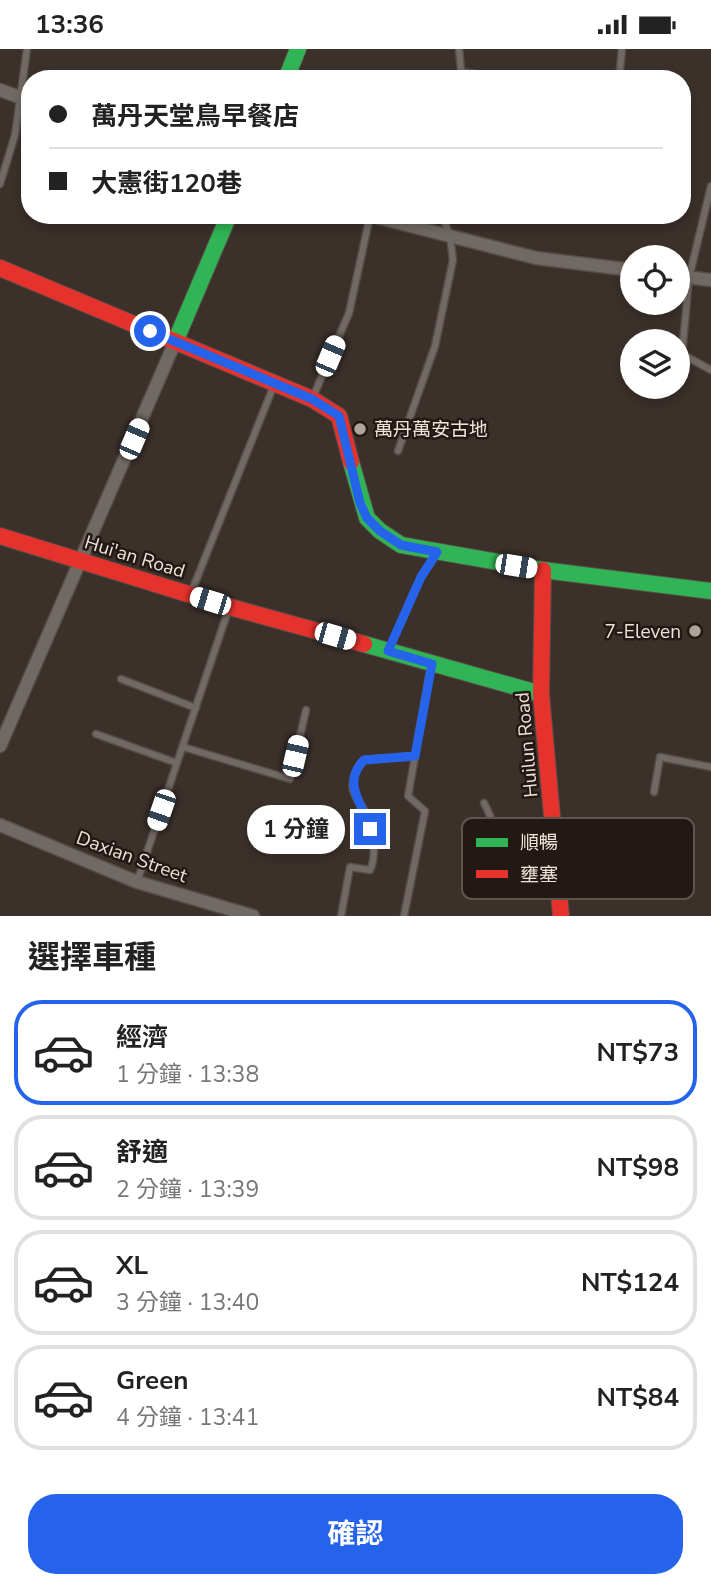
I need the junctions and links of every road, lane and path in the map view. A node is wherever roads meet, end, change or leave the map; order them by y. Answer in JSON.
{"nodes":[{"id":1,"x":27,"y":49,"type":"edge"},
{"id":2,"x":298,"y":49,"type":"edge"},
{"id":3,"x":459,"y":49,"type":"edge"},
{"id":4,"x":622,"y":49,"type":"edge"},
{"id":5,"x":27,"y":70,"type":"edge"},
{"id":6,"x":290,"y":70,"type":"edge"},
{"id":7,"x":461,"y":70,"type":"edge"},
{"id":8,"x":620,"y":70,"type":"dead end"},
{"id":9,"x":0,"y":90,"type":"edge"},
{"id":10,"x":21,"y":98,"type":"edge"},
{"id":11,"x":21,"y":116,"type":"edge"},
{"id":12,"x":0,"y":184,"type":"edge"},
{"id":13,"x":711,"y":186,"type":"edge"},
{"id":14,"x":225,"y":224,"type":"edge"},
{"id":15,"x":367,"y":224,"type":"edge"},
{"id":16,"x":401,"y":224,"type":"edge"},
{"id":17,"x":445,"y":224,"type":"edge"},
{"id":18,"x":450,"y":236,"type":"junction"},
{"id":19,"x":690,"y":254,"type":"edge"},
{"id":20,"x":0,"y":268,"type":"edge"},
{"id":21,"x":620,"y":268,"type":"edge"},
{"id":22,"x":690,"y":278,"type":"edge"},
{"id":23,"x":711,"y":280,"type":"edge"},
{"id":24,"x":683,"y":315,"type":"edge"},
{"id":25,"x":175,"y":342,"type":"junction"},
{"id":26,"x":711,"y":370,"type":"edge"},
{"id":27,"x":274,"y":384,"type":"junction"},
{"id":28,"x":312,"y":399,"type":"junction"},
{"id":29,"x":398,"y":451,"type":"dead end"},
{"id":30,"x":0,"y":536,"type":"edge"},
{"id":31,"x":437,"y":552,"type":"junction"},
{"id":32,"x":81,"y":561,"type":"junction"},
{"id":33,"x":542,"y":570,"type":"junction"},
{"id":34,"x":711,"y":591,"type":"edge"},
{"id":35,"x":190,"y":594,"type":"junction"},
{"id":36,"x":230,"y":607,"type":"junction"},
{"id":37,"x":388,"y":651,"type":"junction"},
{"id":38,"x":432,"y":664,"type":"junction"},
{"id":39,"x":121,"y":679,"type":"dead end"},
{"id":40,"x":541,"y":694,"type":"junction"},
{"id":41,"x":196,"y":708,"type":"junction"},
{"id":42,"x":306,"y":710,"type":"dead end"},
{"id":43,"x":96,"y":734,"type":"dead end"},
{"id":44,"x":0,"y":746,"type":"edge"},
{"id":45,"x":183,"y":747,"type":"junction"},
{"id":46,"x":415,"y":756,"type":"junction"},
{"id":47,"x":177,"y":763,"type":"junction"},
{"id":48,"x":711,"y":767,"type":"edge"},
{"id":49,"x":654,"y":792,"type":"dead end"},
{"id":50,"x":484,"y":803,"type":"dead end"},
{"id":51,"x":492,"y":818,"type":"edge"},
{"id":52,"x":553,"y":818,"type":"edge"},
{"id":53,"x":0,"y":825,"type":"edge"},
{"id":54,"x":136,"y":881,"type":"junction"},
{"id":55,"x":235,"y":914,"type":"edge"},
{"id":56,"x":253,"y":916,"type":"edge"},
{"id":57,"x":341,"y":916,"type":"edge"},
{"id":58,"x":404,"y":916,"type":"edge"}],
"edges":[{"from":1,"to":5,"type":"lane"},
{"from":2,"to":6,"type":"street"},
{"from":3,"to":7,"type":"lane"},
{"from":4,"to":8,"type":"lane"},
{"from":9,"to":10,"type":"street"},
{"from":11,"to":12,"type":"lane"},
{"from":13,"to":19,"type":"lane"},
{"from":14,"to":25,"type":"street"},
{"from":15,"to":28,"type":"lane"},
{"from":16,"to":18,"type":"street"},
{"from":17,"to":18,"type":"lane"},
{"from":18,"to":21,"type":"street"},
{"from":18,"to":29,"type":"lane"},
{"from":20,"to":25,"type":"street"},
{"from":22,"to":23,"type":"street"},
{"from":24,"to":26,"type":"lane"},
{"from":25,"to":27,"type":"street"},
{"from":25,"to":32,"type":"street"},
{"from":27,"to":28,"type":"street"},
{"from":27,"to":35,"type":"lane"},
{"from":28,"to":31,"type":"street"},
{"from":30,"to":32,"type":"street","name":"Hui'an Road"},
{"from":31,"to":33,"type":"street"},
{"from":31,"to":37,"type":"lane"},
{"from":32,"to":35,"type":"street","name":"Hui'an Road"},
{"from":32,"to":44,"type":"street"},
{"from":33,"to":34,"type":"street"},
{"from":33,"to":40,"type":"street","name":"Huilun Road"},
{"from":35,"to":36,"type":"street","name":"Hui'an Road"},
{"from":36,"to":37,"type":"street","name":"Hui'an Road"},
{"from":36,"to":41,"type":"lane"},
{"from":37,"to":38,"type":"street","name":"Hui'an Road"},
{"from":38,"to":40,"type":"street","name":"Hui'an Road"},
{"from":38,"to":46,"type":"lane"},
{"from":39,"to":41,"type":"lane"},
{"from":40,"to":52,"type":"street","name":"Huilun Road"},
{"from":41,"to":45,"type":"lane"},
{"from":42,"to":45,"type":"lane"},
{"from":43,"to":47,"type":"lane"},
{"from":45,"to":47,"type":"lane"},
{"from":46,"to":57,"type":"lane"},
{"from":46,"to":58,"type":"lane"},
{"from":47,"to":54,"type":"lane"},
{"from":48,"to":49,"type":"lane"},
{"from":50,"to":51,"type":"lane"},
{"from":53,"to":54,"type":"street","name":"Daxian Street"},
{"from":54,"to":55,"type":"street","name":"Daxian Street"},
{"from":55,"to":56,"type":"street","name":"Daxian Street"}]}
